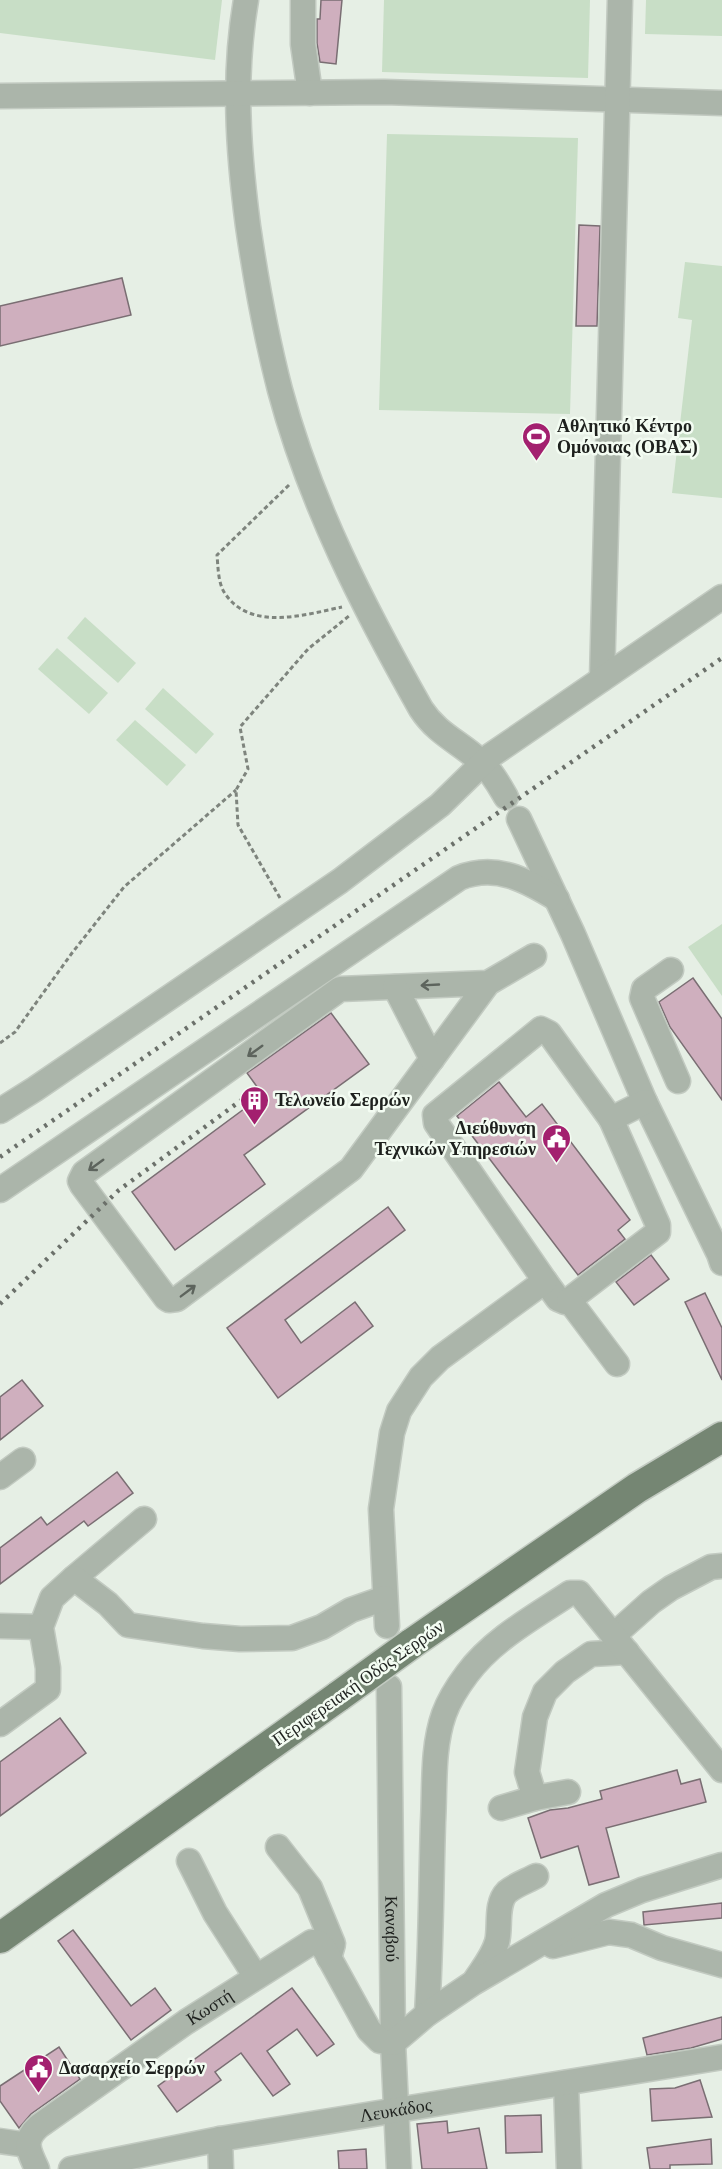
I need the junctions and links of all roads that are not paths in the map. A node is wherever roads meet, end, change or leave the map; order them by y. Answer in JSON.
{"nodes":[{"id":1,"x":246,"y":0,"type":"edge"},
{"id":2,"x":303,"y":0,"type":"edge"},
{"id":3,"x":620,"y":0,"type":"edge"},
{"id":4,"x":310,"y":93,"type":"junction"},
{"id":5,"x":238,"y":94,"type":"junction"},
{"id":6,"x":0,"y":96,"type":"edge"},
{"id":7,"x":618,"y":100,"type":"junction"},
{"id":8,"x":722,"y":103,"type":"edge"},
{"id":9,"x":722,"y":597,"type":"edge"},
{"id":10,"x":602,"y":679,"type":"junction"},
{"id":11,"x":482,"y":763,"type":"junction"},
{"id":12,"x":506,"y":797,"type":"dead end"},
{"id":13,"x":519,"y":819,"type":"dead end"},
{"id":14,"x":557,"y":899,"type":"junction"},
{"id":15,"x":534,"y":956,"type":"dead end"},
{"id":16,"x":671,"y":970,"type":"dead end"},
{"id":17,"x":488,"y":983,"type":"junction"},
{"id":18,"x":395,"y":987,"type":"junction"},
{"id":19,"x":666,"y":1054,"type":"junction"},
{"id":20,"x":432,"y":1059,"type":"junction"},
{"id":21,"x":632,"y":1070,"type":"junction"},
{"id":22,"x":678,"y":1081,"type":"dead end"},
{"id":23,"x":645,"y":1102,"type":"junction"},
{"id":24,"x":0,"y":1111,"type":"edge"},
{"id":25,"x":611,"y":1119,"type":"junction"},
{"id":26,"x":0,"y":1190,"type":"edge"},
{"id":27,"x":721,"y":1258,"type":"edge"},
{"id":28,"x":545,"y":1281,"type":"junction"},
{"id":29,"x":569,"y":1300,"type":"junction"},
{"id":30,"x":617,"y":1364,"type":"dead end"},
{"id":31,"x":715,"y":1444,"type":"edge"},
{"id":32,"x":23,"y":1460,"type":"dead end"},
{"id":33,"x":0,"y":1477,"type":"edge"},
{"id":34,"x":144,"y":1519,"type":"dead end"},
{"id":35,"x":722,"y":1566,"type":"edge"},
{"id":36,"x":74,"y":1578,"type":"junction"},
{"id":37,"x":386,"y":1598,"type":"junction"},
{"id":38,"x":0,"y":1626,"type":"edge"},
{"id":39,"x":387,"y":1626,"type":"dead end"},
{"id":40,"x":41,"y":1628,"type":"junction"},
{"id":41,"x":621,"y":1643,"type":"junction"},
{"id":42,"x":389,"y":1687,"type":"dead end"},
{"id":43,"x":0,"y":1724,"type":"edge"},
{"id":44,"x":722,"y":1770,"type":"edge"},
{"id":45,"x":568,"y":1791,"type":"dead end"},
{"id":46,"x":536,"y":1798,"type":"junction"},
{"id":47,"x":501,"y":1808,"type":"dead end"},
{"id":48,"x":278,"y":1847,"type":"dead end"},
{"id":49,"x":189,"y":1861,"type":"dead end"},
{"id":50,"x":722,"y":1865,"type":"edge"},
{"id":51,"x":536,"y":1876,"type":"dead end"},
{"id":52,"x":0,"y":1938,"type":"edge"},
{"id":53,"x":527,"y":1953,"type":"junction"},
{"id":54,"x":329,"y":1958,"type":"junction"},
{"id":55,"x":722,"y":1965,"type":"edge"},
{"id":56,"x":256,"y":1977,"type":"junction"},
{"id":57,"x":473,"y":1983,"type":"junction"},
{"id":58,"x":427,"y":2014,"type":"junction"},
{"id":59,"x":393,"y":2043,"type":"junction"},
{"id":60,"x":722,"y":2057,"type":"edge"},
{"id":61,"x":566,"y":2083,"type":"junction"},
{"id":62,"x":397,"y":2109,"type":"junction"},
{"id":63,"x":220,"y":2139,"type":"junction"},
{"id":64,"x":0,"y":2141,"type":"edge"},
{"id":65,"x":28,"y":2145,"type":"junction"},
{"id":66,"x":37,"y":2169,"type":"edge"},
{"id":67,"x":71,"y":2169,"type":"edge"},
{"id":68,"x":221,"y":2169,"type":"edge"},
{"id":69,"x":399,"y":2169,"type":"edge"},
{"id":70,"x":569,"y":2169,"type":"edge"}],
"edges":[{"from":1,"to":5,"type":"street"},
{"from":2,"to":4,"type":"street"},
{"from":3,"to":7,"type":"street"},
{"from":4,"to":5,"type":"street"},
{"from":4,"to":7,"type":"street"},
{"from":5,"to":6,"type":"street"},
{"from":5,"to":11,"type":"street"},
{"from":7,"to":8,"type":"street"},
{"from":7,"to":10,"type":"street"},
{"from":9,"to":10,"type":"street"},
{"from":10,"to":11,"type":"street"},
{"from":11,"to":12,"type":"street"},
{"from":11,"to":24,"type":"street"},
{"from":13,"to":14,"type":"street"},
{"from":14,"to":21,"type":"street"},
{"from":14,"to":26,"type":"street"},
{"from":15,"to":17,"type":"street"},
{"from":16,"to":19,"type":"street"},
{"from":17,"to":18,"type":"street","one_way":true},
{"from":17,"to":20,"type":"street"},
{"from":18,"to":20,"type":"street"},
{"from":18,"to":20,"type":"street","one_way":true},
{"from":19,"to":21,"type":"street"},
{"from":19,"to":22,"type":"street"},
{"from":21,"to":23,"type":"street"},
{"from":23,"to":25,"type":"street"},
{"from":23,"to":27,"type":"street"},
{"from":25,"to":28,"type":"street"},
{"from":25,"to":29,"type":"street"},
{"from":28,"to":29,"type":"street"},
{"from":28,"to":37,"type":"street"},
{"from":29,"to":30,"type":"street"},
{"from":31,"to":52,"type":"main road","name":"Περιφερειακή Οδός Σερρών","bridge":true},
{"from":32,"to":33,"type":"street"},
{"from":34,"to":36,"type":"street"},
{"from":35,"to":41,"type":"street"},
{"from":36,"to":37,"type":"street"},
{"from":36,"to":40,"type":"street"},
{"from":37,"to":39,"type":"street"},
{"from":38,"to":40,"type":"street"},
{"from":40,"to":43,"type":"street"},
{"from":41,"to":44,"type":"street"},
{"from":41,"to":46,"type":"street"},
{"from":41,"to":58,"type":"street"},
{"from":42,"to":59,"type":"street","name":"Καναβού"},
{"from":45,"to":46,"type":"street"},
{"from":46,"to":47,"type":"street"},
{"from":48,"to":54,"type":"street"},
{"from":49,"to":56,"type":"street"},
{"from":50,"to":53,"type":"street"},
{"from":51,"to":57,"type":"street"},
{"from":53,"to":55,"type":"street"},
{"from":53,"to":57,"type":"street"},
{"from":54,"to":56,"type":"street","name":"Κωστή"},
{"from":54,"to":59,"type":"street","name":"Κωστή"},
{"from":56,"to":65,"type":"street","name":"Κωστή"},
{"from":57,"to":58,"type":"street"},
{"from":58,"to":59,"type":"street"},
{"from":59,"to":62,"type":"street","name":"Καναβού"},
{"from":60,"to":61,"type":"street","name":"Λευκάδος"},
{"from":61,"to":62,"type":"street","name":"Λευκάδος"},
{"from":61,"to":70,"type":"street"},
{"from":62,"to":63,"type":"street","name":"Λευκάδος"},
{"from":62,"to":69,"type":"street","name":"Καναβού"},
{"from":63,"to":67,"type":"street","name":"Λευκάδος"},
{"from":63,"to":68,"type":"street"},
{"from":64,"to":65,"type":"street"},
{"from":65,"to":66,"type":"street"}]}
